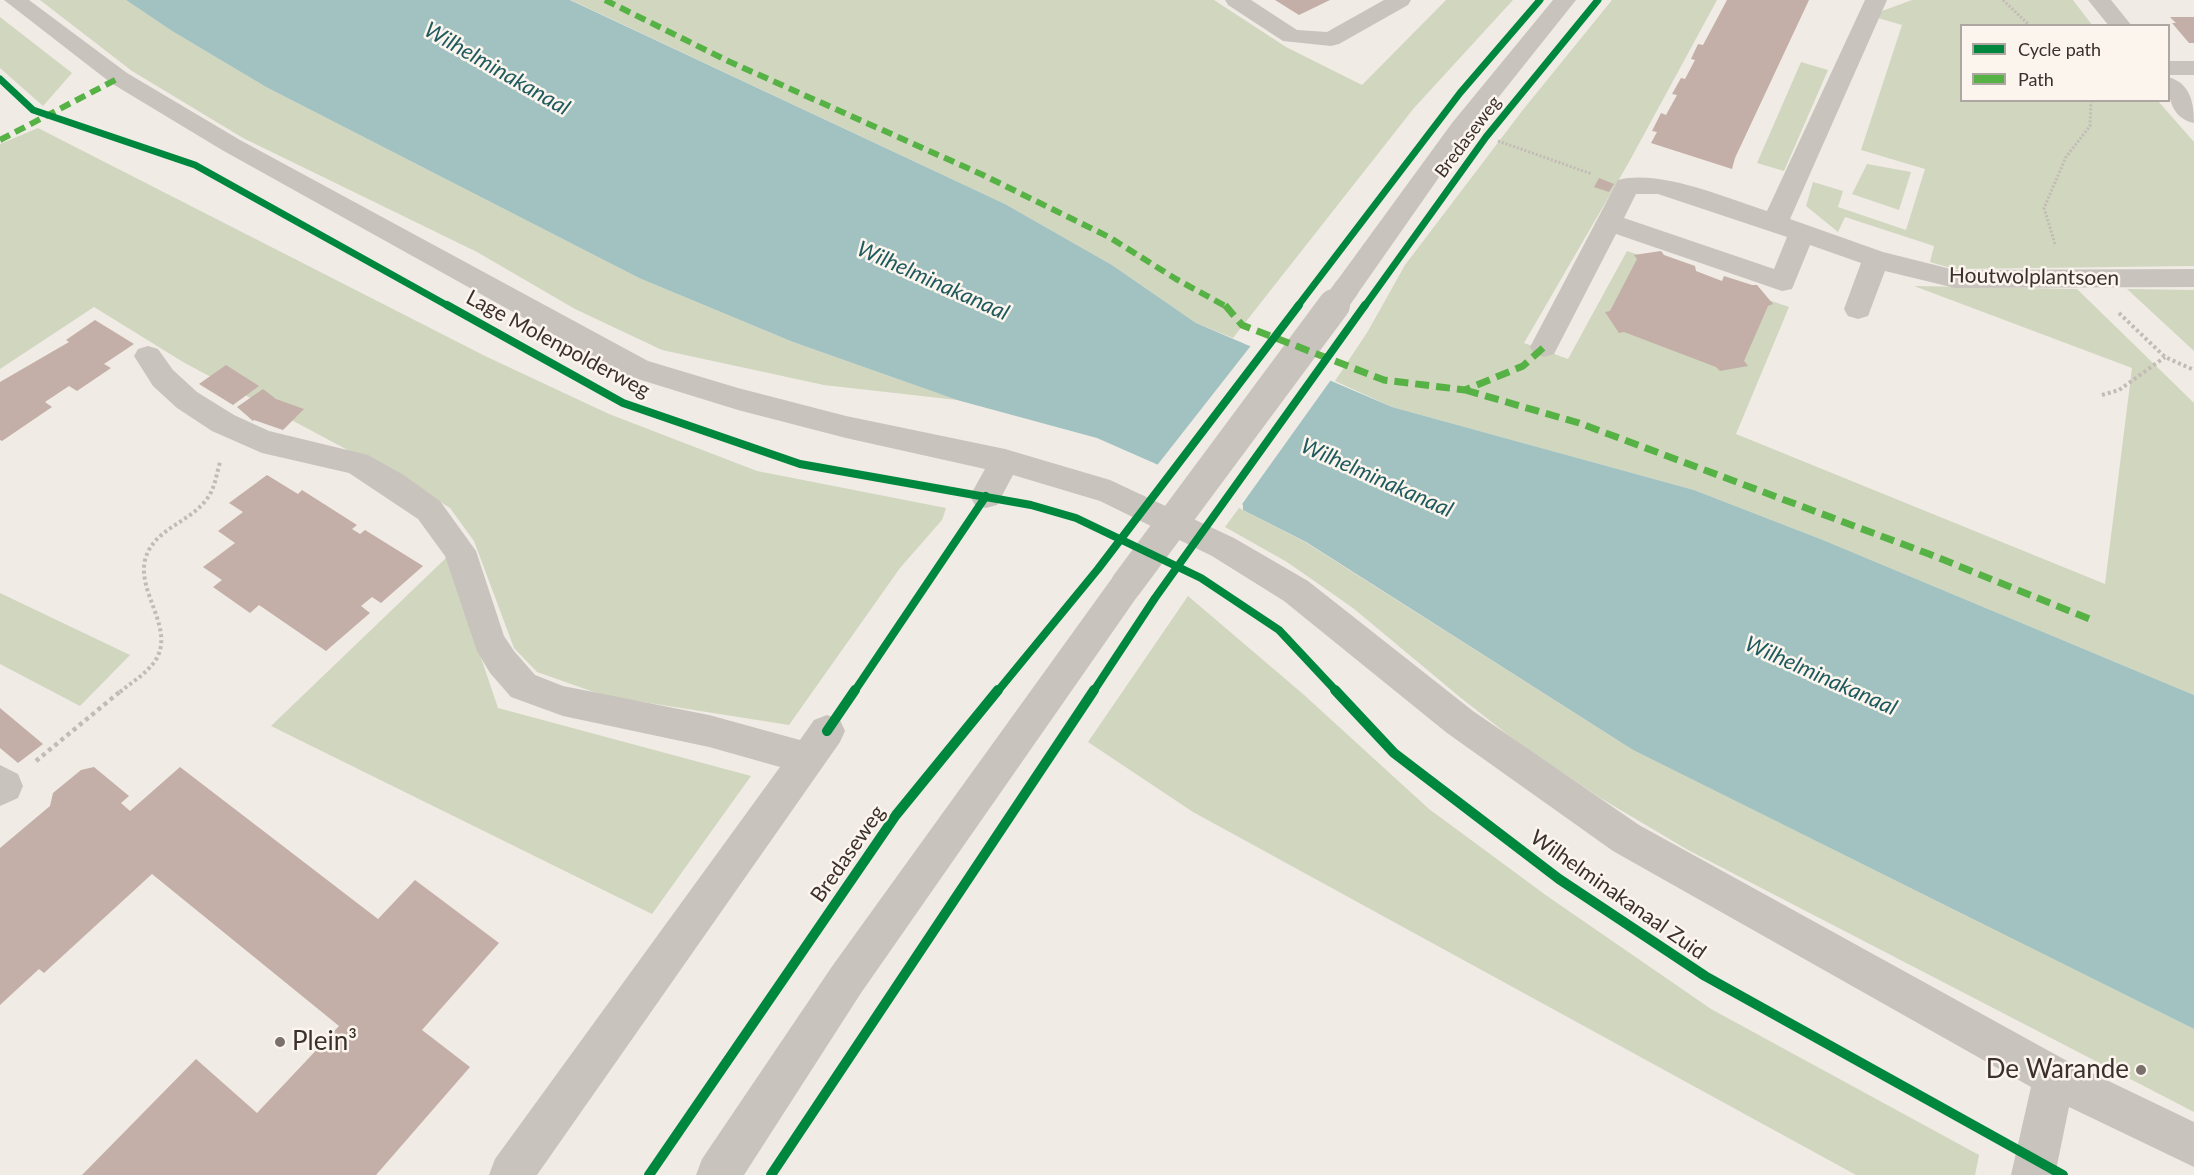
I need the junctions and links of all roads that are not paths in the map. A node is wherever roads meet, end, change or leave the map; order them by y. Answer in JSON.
{"nodes":[{"id":1,"x":15,"y":0,"type":"edge"},
{"id":2,"x":1236,"y":0,"type":"edge"},
{"id":3,"x":1400,"y":0,"type":"edge"},
{"id":4,"x":1565,"y":0,"type":"edge"},
{"id":5,"x":1876,"y":0,"type":"edge"},
{"id":6,"x":2099,"y":0,"type":"edge"},
{"id":7,"x":2119,"y":24,"type":"edge"},
{"id":8,"x":2170,"y":68,"type":"edge"},
{"id":9,"x":2194,"y":68,"type":"edge"},
{"id":10,"x":2170,"y":85,"type":"edge"},
{"id":11,"x":2194,"y":116,"type":"edge"},
{"id":12,"x":1609,"y":222,"type":"junction"},
{"id":13,"x":1775,"y":223,"type":"junction"},
{"id":14,"x":1803,"y":232,"type":"junction"},
{"id":15,"x":1876,"y":259,"type":"junction"},
{"id":16,"x":2194,"y":278,"type":"edge"},
{"id":17,"x":1858,"y":309,"type":"dead end"},
{"id":18,"x":1544,"y":347,"type":"dead end"},
{"id":19,"x":148,"y":356,"type":"dead end"},
{"id":20,"x":1005,"y":461,"type":"junction"},
{"id":21,"x":986,"y":496,"type":"dead end"},
{"id":22,"x":2054,"y":1077,"type":"junction"},
{"id":23,"x":2194,"y":1145,"type":"edge"},
{"id":24,"x":512,"y":1175,"type":"edge"},
{"id":25,"x":718,"y":1175,"type":"edge"},
{"id":26,"x":2033,"y":1175,"type":"edge"}],
"edges":[{"from":1,"to":20,"type":"street","name":"Lage Molenpolderweg"},
{"from":2,"to":3,"type":"street"},
{"from":4,"to":25,"type":"street","name":"Bredaseweg","bridge":true},
{"from":5,"to":13,"type":"street"},
{"from":6,"to":7,"type":"street"},
{"from":8,"to":9,"type":"street"},
{"from":10,"to":11,"type":"street"},
{"from":12,"to":13,"type":"street","name":"Houtwolplantsoen"},
{"from":12,"to":14,"type":"street"},
{"from":12,"to":18,"type":"street"},
{"from":13,"to":14,"type":"street","name":"Houtwolplantsoen"},
{"from":14,"to":15,"type":"street","name":"Houtwolplantsoen"},
{"from":15,"to":16,"type":"street","name":"Houtwolplantsoen"},
{"from":15,"to":17,"type":"street"},
{"from":19,"to":24,"type":"street"},
{"from":20,"to":21,"type":"street"},
{"from":20,"to":22,"type":"street","name":"Lage Molenpolderweg"},
{"from":22,"to":23,"type":"street"},
{"from":22,"to":26,"type":"street"}]}
